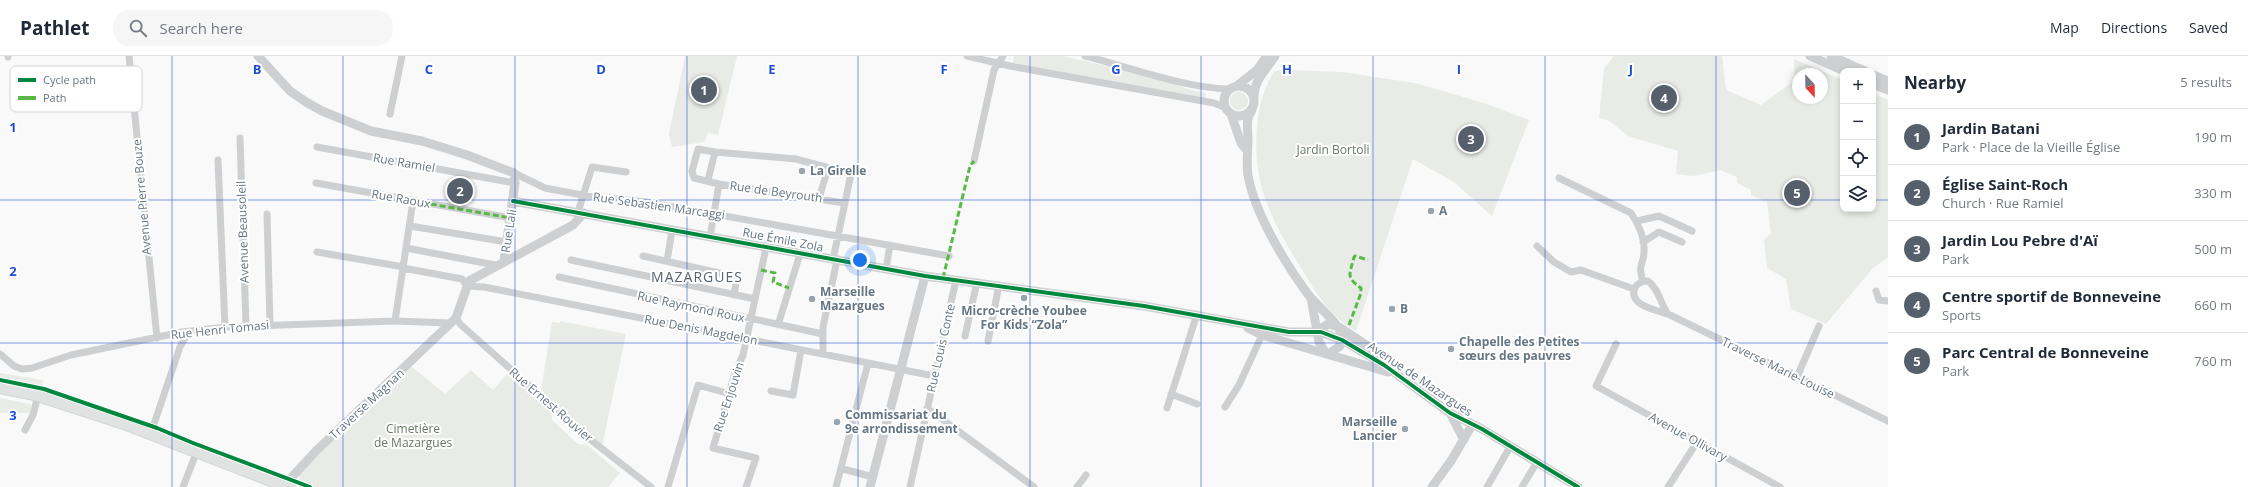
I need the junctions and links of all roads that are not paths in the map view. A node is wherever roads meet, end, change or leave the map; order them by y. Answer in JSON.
{"nodes":[{"id":1,"x":129,"y":56,"type":"edge"},
{"id":2,"x":258,"y":56,"type":"edge"},
{"id":3,"x":402,"y":56,"type":"edge"},
{"id":4,"x":967,"y":56,"type":"edge"},
{"id":5,"x":1003,"y":56,"type":"edge"},
{"id":6,"x":1085,"y":56,"type":"edge"},
{"id":7,"x":1267,"y":56,"type":"edge"},
{"id":8,"x":1275,"y":56,"type":"edge"},
{"id":9,"x":1810,"y":56,"type":"edge"},
{"id":10,"x":1831,"y":56,"type":"edge"},
{"id":11,"x":999,"y":63,"type":"junction"},
{"id":12,"x":130,"y":66,"type":"edge"},
{"id":13,"x":1858,"y":68,"type":"edge"},
{"id":14,"x":1840,"y":69,"type":"edge"},
{"id":15,"x":1876,"y":75,"type":"edge"},
{"id":16,"x":1888,"y":81,"type":"edge"},
{"id":17,"x":1238,"y":85,"type":"junction"},
{"id":18,"x":1876,"y":85,"type":"edge"},
{"id":19,"x":1229,"y":89,"type":"junction"},
{"id":20,"x":1888,"y":90,"type":"edge"},
{"id":21,"x":1254,"y":99,"type":"junction"},
{"id":22,"x":1224,"y":107,"type":"junction"},
{"id":23,"x":1252,"y":110,"type":"junction"},
{"id":24,"x":135,"y":112,"type":"edge"},
{"id":25,"x":390,"y":114,"type":"dead end"},
{"id":26,"x":1231,"y":114,"type":"junction"},
{"id":27,"x":240,"y":138,"type":"dead end"},
{"id":28,"x":317,"y":147,"type":"dead end"},
{"id":29,"x":1246,"y":150,"type":"junction"},
{"id":30,"x":714,"y":152,"type":"junction"},
{"id":31,"x":218,"y":160,"type":"dead end"},
{"id":32,"x":974,"y":161,"type":"dead end"},
{"id":33,"x":828,"y":169,"type":"junction"},
{"id":34,"x":626,"y":172,"type":"dead end"},
{"id":35,"x":514,"y":173,"type":"junction"},
{"id":36,"x":1559,"y":178,"type":"dead end"},
{"id":37,"x":708,"y":180,"type":"junction"},
{"id":38,"x":316,"y":183,"type":"dead end"},
{"id":39,"x":516,"y":183,"type":"junction"},
{"id":40,"x":719,"y":184,"type":"junction"},
{"id":41,"x":582,"y":195,"type":"junction"},
{"id":42,"x":819,"y":198,"type":"junction"},
{"id":43,"x":413,"y":201,"type":"junction"},
{"id":44,"x":513,"y":201,"type":"junction"},
{"id":45,"x":844,"y":203,"type":"junction"},
{"id":46,"x":581,"y":213,"type":"junction"},
{"id":47,"x":267,"y":214,"type":"dead end"},
{"id":48,"x":714,"y":214,"type":"junction"},
{"id":49,"x":511,"y":218,"type":"junction"},
{"id":50,"x":1637,"y":221,"type":"junction"},
{"id":51,"x":410,"y":226,"type":"junction"},
{"id":52,"x":672,"y":230,"type":"junction"},
{"id":53,"x":1692,"y":231,"type":"dead end"},
{"id":54,"x":838,"y":235,"type":"junction"},
{"id":55,"x":710,"y":236,"type":"junction"},
{"id":56,"x":507,"y":242,"type":"junction"},
{"id":57,"x":1643,"y":242,"type":"junction"},
{"id":58,"x":1682,"y":242,"type":"dead end"},
{"id":59,"x":890,"y":245,"type":"junction"},
{"id":60,"x":1537,"y":246,"type":"dead end"},
{"id":61,"x":406,"y":248,"type":"junction"},
{"id":62,"x":766,"y":248,"type":"junction"},
{"id":63,"x":317,"y":252,"type":"dead end"},
{"id":64,"x":800,"y":254,"type":"junction"},
{"id":65,"x":643,"y":256,"type":"dead end"},
{"id":66,"x":949,"y":256,"type":"dead end"},
{"id":67,"x":571,"y":260,"type":"dead end"},
{"id":68,"x":837,"y":260,"type":"junction"},
{"id":69,"x":504,"y":261,"type":"junction"},
{"id":70,"x":667,"y":261,"type":"junction"},
{"id":71,"x":495,"y":266,"type":"junction"},
{"id":72,"x":403,"y":268,"type":"junction"},
{"id":73,"x":886,"y":269,"type":"junction"},
{"id":74,"x":480,"y":274,"type":"junction"},
{"id":75,"x":925,"y":276,"type":"junction"},
{"id":76,"x":559,"y":277,"type":"dead end"},
{"id":77,"x":956,"y":280,"type":"junction"},
{"id":78,"x":1643,"y":281,"type":"junction"},
{"id":79,"x":977,"y":282,"type":"junction"},
{"id":80,"x":999,"y":285,"type":"junction"},
{"id":81,"x":467,"y":286,"type":"junction"},
{"id":82,"x":484,"y":287,"type":"junction"},
{"id":83,"x":1634,"y":289,"type":"junction"},
{"id":84,"x":1049,"y":291,"type":"joint"},
{"id":85,"x":1876,"y":292,"type":"dead end"},
{"id":86,"x":734,"y":295,"type":"junction"},
{"id":87,"x":1311,"y":298,"type":"junction"},
{"id":88,"x":755,"y":300,"type":"junction"},
{"id":89,"x":1888,"y":301,"type":"edge"},
{"id":90,"x":1197,"y":314,"type":"junction"},
{"id":91,"x":1668,"y":314,"type":"junction"},
{"id":92,"x":453,"y":320,"type":"junction"},
{"id":93,"x":751,"y":320,"type":"junction"},
{"id":94,"x":395,"y":321,"type":"junction"},
{"id":95,"x":1240,"y":323,"type":"junction"},
{"id":96,"x":270,"y":324,"type":"junction"},
{"id":97,"x":778,"y":325,"type":"junction"},
{"id":98,"x":246,"y":326,"type":"junction"},
{"id":99,"x":1819,"y":326,"type":"dead end"},
{"id":100,"x":225,"y":327,"type":"junction"},
{"id":101,"x":1339,"y":327,"type":"junction"},
{"id":102,"x":1317,"y":331,"type":"junction"},
{"id":103,"x":188,"y":332,"type":"junction"},
{"id":104,"x":823,"y":334,"type":"junction"},
{"id":105,"x":1262,"y":335,"type":"junction"},
{"id":106,"x":965,"y":336,"type":"dead end"},
{"id":107,"x":157,"y":338,"type":"junction"},
{"id":108,"x":747,"y":338,"type":"junction"},
{"id":109,"x":1342,"y":340,"type":"junction"},
{"id":110,"x":988,"y":341,"type":"dead end"},
{"id":111,"x":1616,"y":344,"type":"dead end"},
{"id":112,"x":801,"y":350,"type":"junction"},
{"id":113,"x":1328,"y":352,"type":"junction"},
{"id":114,"x":0,"y":354,"type":"edge"},
{"id":115,"x":822,"y":354,"type":"junction"},
{"id":116,"x":868,"y":363,"type":"junction"},
{"id":117,"x":1384,"y":365,"type":"junction"},
{"id":118,"x":900,"y":369,"type":"junction"},
{"id":119,"x":1393,"y":373,"type":"junction"},
{"id":120,"x":934,"y":376,"type":"junction"},
{"id":121,"x":1796,"y":377,"type":"junction"},
{"id":122,"x":0,"y":387,"type":"edge"},
{"id":123,"x":771,"y":391,"type":"dead end"},
{"id":124,"x":730,"y":394,"type":"junction"},
{"id":125,"x":1171,"y":394,"type":"junction"},
{"id":126,"x":38,"y":395,"type":"junction"},
{"id":127,"x":1197,"y":404,"type":"dead end"},
{"id":128,"x":1225,"y":407,"type":"dead end"},
{"id":129,"x":928,"y":408,"type":"junction"},
{"id":130,"x":1167,"y":408,"type":"dead end"},
{"id":131,"x":1450,"y":414,"type":"junction"},
{"id":132,"x":1888,"y":421,"type":"edge"},
{"id":133,"x":1472,"y":425,"type":"junction"},
{"id":134,"x":25,"y":430,"type":"dead end"},
{"id":135,"x":151,"y":433,"type":"junction"},
{"id":136,"x":1464,"y":440,"type":"junction"},
{"id":137,"x":1697,"y":442,"type":"junction"},
{"id":138,"x":1510,"y":447,"type":"junction"},
{"id":139,"x":196,"y":451,"type":"junction"},
{"id":140,"x":1537,"y":462,"type":"junction"},
{"id":141,"x":843,"y":469,"type":"junction"},
{"id":142,"x":1086,"y":475,"type":"dead end"},
{"id":143,"x":873,"y":477,"type":"junction"},
{"id":144,"x":1572,"y":485,"type":"edge"},
{"id":145,"x":287,"y":486,"type":"edge"},
{"id":146,"x":183,"y":487,"type":"edge"},
{"id":147,"x":651,"y":487,"type":"edge"},
{"id":148,"x":668,"y":487,"type":"edge"},
{"id":149,"x":746,"y":487,"type":"edge"},
{"id":150,"x":836,"y":487,"type":"edge"},
{"id":151,"x":870,"y":487,"type":"edge"},
{"id":152,"x":910,"y":487,"type":"edge"},
{"id":153,"x":1034,"y":487,"type":"edge"},
{"id":154,"x":1077,"y":487,"type":"edge"},
{"id":155,"x":1432,"y":487,"type":"edge"},
{"id":156,"x":1487,"y":487,"type":"edge"},
{"id":157,"x":1522,"y":487,"type":"edge"},
{"id":158,"x":1668,"y":487,"type":"edge"},
{"id":159,"x":1780,"y":487,"type":"edge"}],
"edges":[{"from":1,"to":12,"type":"street","name":"Avenue Pierre Bouze"},
{"from":2,"to":35,"type":"street"},
{"from":3,"to":25,"type":"street"},
{"from":4,"to":11,"type":"street"},
{"from":5,"to":11,"type":"street"},
{"from":6,"to":19,"type":"street"},
{"from":7,"to":17,"type":"street"},
{"from":8,"to":21,"type":"street"},
{"from":9,"to":14,"type":"street"},
{"from":10,"to":13,"type":"street"},
{"from":11,"to":22,"type":"street"},
{"from":11,"to":32,"type":"street"},
{"from":15,"to":16,"type":"street"},
{"from":17,"to":19,"type":"street"},
{"from":17,"to":21,"type":"street"},
{"from":18,"to":20,"type":"street"},
{"from":19,"to":22,"type":"street"},
{"from":21,"to":23,"type":"street"},
{"from":22,"to":26,"type":"street"},
{"from":23,"to":26,"type":"street"},
{"from":23,"to":29,"type":"street"},
{"from":24,"to":107,"type":"street","name":"Avenue Pierre Bouze"},
{"from":26,"to":29,"type":"street"},
{"from":27,"to":98,"type":"street","name":"Avenue Beausoleil"},
{"from":28,"to":39,"type":"street","name":"Rue Ramiel"},
{"from":29,"to":87,"type":"street"},
{"from":30,"to":33,"type":"street"},
{"from":30,"to":37,"type":"street"},
{"from":30,"to":37,"type":"street","name":"Rue de Beyrouth"},
{"from":31,"to":100,"type":"street"},
{"from":33,"to":42,"type":"street"},
{"from":33,"to":45,"type":"street"},
{"from":34,"to":41,"type":"street"},
{"from":35,"to":39,"type":"street"},
{"from":35,"to":41,"type":"street","name":"Rue Sebastien Marcaggi"},
{"from":36,"to":50,"type":"street"},
{"from":37,"to":40,"type":"street","name":"Rue de Beyrouth"},
{"from":38,"to":43,"type":"street","name":"Rue Raoux"},
{"from":39,"to":44,"type":"street","name":"Rue Lali"},
{"from":40,"to":42,"type":"street","name":"Rue de Beyrouth"},
{"from":40,"to":48,"type":"street"},
{"from":41,"to":46,"type":"street"},
{"from":41,"to":48,"type":"street","name":"Rue Sebastien Marcaggi"},
{"from":42,"to":45,"type":"street","name":"Rue de Beyrouth"},
{"from":43,"to":49,"type":"street","name":"Rue Raoux"},
{"from":43,"to":51,"type":"street"},
{"from":44,"to":46,"type":"street","name":"Rue Émile Zola"},
{"from":44,"to":49,"type":"street","name":"Rue Lali"},
{"from":45,"to":54,"type":"street"},
{"from":46,"to":52,"type":"street","name":"Rue Émile Zola"},
{"from":46,"to":69,"type":"street"},
{"from":47,"to":96,"type":"street"},
{"from":48,"to":54,"type":"street","name":"Rue Sebastien Marcaggi"},
{"from":48,"to":55,"type":"street"},
{"from":49,"to":56,"type":"street","name":"Rue Lali"},
{"from":50,"to":53,"type":"street"},
{"from":50,"to":57,"type":"street"},
{"from":51,"to":56,"type":"street"},
{"from":51,"to":61,"type":"street"},
{"from":52,"to":55,"type":"street","name":"Rue Émile Zola"},
{"from":52,"to":70,"type":"street"},
{"from":54,"to":59,"type":"street","name":"Rue Sebastien Marcaggi"},
{"from":54,"to":68,"type":"street"},
{"from":55,"to":62,"type":"street","name":"Rue Émile Zola"},
{"from":56,"to":69,"type":"street","name":"Rue Lali"},
{"from":57,"to":58,"type":"street"},
{"from":57,"to":78,"type":"street"},
{"from":59,"to":66,"type":"street","name":"Rue Sebastien Marcaggi"},
{"from":59,"to":73,"type":"street"},
{"from":60,"to":83,"type":"street"},
{"from":61,"to":71,"type":"street"},
{"from":61,"to":72,"type":"street"},
{"from":62,"to":64,"type":"street","name":"Rue Émile Zola"},
{"from":62,"to":88,"type":"street","name":"Rue Enjouvin"},
{"from":63,"to":72,"type":"street"},
{"from":64,"to":68,"type":"street","name":"Rue Émile Zola"},
{"from":64,"to":97,"type":"street"},
{"from":65,"to":70,"type":"street"},
{"from":67,"to":86,"type":"street"},
{"from":68,"to":73,"type":"street","name":"Rue Émile Zola"},
{"from":68,"to":104,"type":"street"},
{"from":69,"to":71,"type":"street"},
{"from":70,"to":86,"type":"street"},
{"from":71,"to":74,"type":"street"},
{"from":72,"to":81,"type":"street"},
{"from":72,"to":94,"type":"street"},
{"from":73,"to":75,"type":"street","name":"Rue Émile Zola"},
{"from":74,"to":81,"type":"street"},
{"from":74,"to":82,"type":"street"},
{"from":75,"to":77,"type":"street","name":"Rue Émile Zola"},
{"from":75,"to":118,"type":"street"},
{"from":76,"to":93,"type":"street","name":"Rue Raymond Roux"},
{"from":77,"to":79,"type":"street","name":"Rue Émile Zola"},
{"from":77,"to":120,"type":"street","name":"Rue Louis Conte"},
{"from":78,"to":83,"type":"street"},
{"from":78,"to":91,"type":"street"},
{"from":79,"to":80,"type":"street","name":"Rue Émile Zola"},
{"from":79,"to":106,"type":"street"},
{"from":80,"to":84,"type":"street","name":"Rue Émile Zola"},
{"from":80,"to":110,"type":"street"},
{"from":81,"to":82,"type":"street","name":"Rue Denis Magdelon"},
{"from":81,"to":92,"type":"street"},
{"from":82,"to":108,"type":"street","name":"Rue Denis Magdelon"},
{"from":83,"to":91,"type":"street","name":"Traverse Marie-Louise"},
{"from":84,"to":90,"type":"street","name":"Avenue de Mazargues"},
{"from":85,"to":89,"type":"street"},
{"from":86,"to":88,"type":"street"},
{"from":87,"to":101,"type":"street"},
{"from":87,"to":102,"type":"street"},
{"from":88,"to":93,"type":"street","name":"Rue Enjouvin"},
{"from":90,"to":95,"type":"street","name":"Avenue de Mazargues"},
{"from":90,"to":125,"type":"street"},
{"from":91,"to":121,"type":"street","name":"Traverse Marie-Louise"},
{"from":92,"to":94,"type":"street","name":"Rue Henri Tomasi"},
{"from":92,"to":145,"type":"street","name":"Traverse Magnan"},
{"from":92,"to":147,"type":"street","name":"Rue Ernest Rouvier"},
{"from":93,"to":97,"type":"street","name":"Rue Raymond Roux"},
{"from":93,"to":108,"type":"street","name":"Rue Enjouvin"},
{"from":94,"to":96,"type":"street","name":"Rue Henri Tomasi"},
{"from":95,"to":102,"type":"street","name":"Avenue de Mazargues"},
{"from":95,"to":105,"type":"street","name":"Avenue de Mazargues"},
{"from":96,"to":98,"type":"street","name":"Rue Henri Tomasi"},
{"from":97,"to":104,"type":"street","name":"Rue Raymond Roux"},
{"from":98,"to":100,"type":"street","name":"Rue Henri Tomasi"},
{"from":99,"to":121,"type":"street"},
{"from":100,"to":103,"type":"street","name":"Rue Henri Tomasi"},
{"from":101,"to":102,"type":"street","name":"Avenue de Mazargues"},
{"from":101,"to":109,"type":"street"},
{"from":101,"to":117,"type":"street","name":"Avenue de Mazargues"},
{"from":102,"to":109,"type":"street","name":"Avenue de Mazargues"},
{"from":102,"to":113,"type":"street"},
{"from":103,"to":107,"type":"street","name":"Rue Henri Tomasi"},
{"from":103,"to":135,"type":"street"},
{"from":104,"to":115,"type":"street"},
{"from":105,"to":113,"type":"street","name":"Avenue de Mazargues"},
{"from":105,"to":128,"type":"street"},
{"from":107,"to":114,"type":"street","name":"Rue Henri Tomasi"},
{"from":108,"to":112,"type":"street","name":"Rue Denis Magdelon"},
{"from":108,"to":124,"type":"street","name":"Rue Enjouvin"},
{"from":109,"to":113,"type":"street"},
{"from":109,"to":117,"type":"street","name":"Avenue de Mazargues"},
{"from":111,"to":137,"type":"street","name":"Avenue Ollivary"},
{"from":112,"to":115,"type":"street","name":"Rue Denis Magdelon"},
{"from":112,"to":123,"type":"street"},
{"from":113,"to":119,"type":"street","name":"Avenue de Mazargues"},
{"from":115,"to":116,"type":"street","name":"Rue Denis Magdelon"},
{"from":116,"to":118,"type":"street","name":"Rue Denis Magdelon"},
{"from":116,"to":141,"type":"street"},
{"from":117,"to":119,"type":"street","name":"Avenue de Mazargues"},
{"from":118,"to":120,"type":"street","name":"Rue Denis Magdelon"},
{"from":118,"to":143,"type":"street"},
{"from":119,"to":131,"type":"street","name":"Avenue de Mazargues"},
{"from":120,"to":129,"type":"street","name":"Rue Louis Conte"},
{"from":121,"to":132,"type":"street","name":"Traverse Marie-Louise"},
{"from":122,"to":126,"type":"main road"},
{"from":124,"to":148,"type":"street"},
{"from":124,"to":149,"type":"street","name":"Rue Enjouvin"},
{"from":125,"to":127,"type":"street"},
{"from":125,"to":130,"type":"street"},
{"from":126,"to":134,"type":"street"},
{"from":126,"to":135,"type":"main road"},
{"from":129,"to":152,"type":"street","name":"Rue Louis Conte"},
{"from":129,"to":153,"type":"street"},
{"from":131,"to":133,"type":"street","name":"Avenue de Mazargues"},
{"from":131,"to":136,"type":"street","name":"Avenue de Mazargues"},
{"from":133,"to":136,"type":"street"},
{"from":133,"to":138,"type":"street","name":"Avenue de Mazargues"},
{"from":135,"to":139,"type":"main road"},
{"from":136,"to":155,"type":"street"},
{"from":137,"to":158,"type":"street"},
{"from":137,"to":159,"type":"street","name":"Avenue Ollivary"},
{"from":138,"to":140,"type":"street","name":"Avenue de Mazargues"},
{"from":138,"to":156,"type":"street"},
{"from":139,"to":145,"type":"main road"},
{"from":139,"to":146,"type":"street"},
{"from":140,"to":144,"type":"street","name":"Avenue de Mazargues"},
{"from":140,"to":157,"type":"street"},
{"from":141,"to":143,"type":"street"},
{"from":141,"to":150,"type":"street"},
{"from":142,"to":154,"type":"street"},
{"from":143,"to":151,"type":"street"}]}
